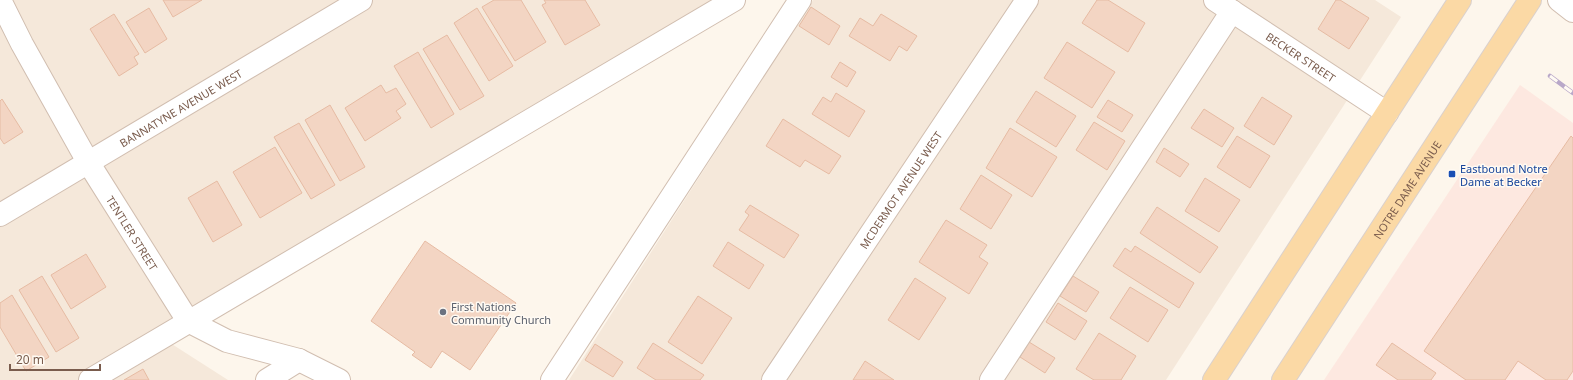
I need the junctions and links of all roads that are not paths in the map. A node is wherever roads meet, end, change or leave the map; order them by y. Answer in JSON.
{"nodes":[{"id":1,"x":0,"y":0,"type":"edge"},
{"id":2,"x":361,"y":0,"type":"edge"},
{"id":3,"x":734,"y":0,"type":"edge"},
{"id":4,"x":800,"y":0,"type":"edge"},
{"id":5,"x":1027,"y":0,"type":"edge"},
{"id":6,"x":1460,"y":0,"type":"edge"},
{"id":7,"x":1530,"y":0,"type":"edge"},
{"id":8,"x":1559,"y":0,"type":"edge"},
{"id":9,"x":1224,"y":6,"type":"edge"},
{"id":10,"x":1573,"y":11,"type":"edge"},
{"id":11,"x":1387,"y":113,"type":"junction"},
{"id":12,"x":88,"y":162,"type":"junction"},
{"id":13,"x":0,"y":215,"type":"edge"},
{"id":14,"x":188,"y":321,"type":"junction"},
{"id":15,"x":299,"y":360,"type":"junction"},
{"id":16,"x":337,"y":379,"type":"edge"},
{"id":17,"x":90,"y":380,"type":"edge"},
{"id":18,"x":267,"y":380,"type":"edge"},
{"id":19,"x":552,"y":380,"type":"edge"},
{"id":20,"x":773,"y":380,"type":"edge"},
{"id":21,"x":991,"y":380,"type":"edge"},
{"id":22,"x":1214,"y":380,"type":"edge"},
{"id":23,"x":1283,"y":380,"type":"edge"}],
"edges":[{"from":1,"to":12,"type":"street","name":"TENTLER STREET"},
{"from":2,"to":12,"type":"street","name":"BANNATYNE AVENUE WEST"},
{"from":3,"to":14,"type":"street"},
{"from":4,"to":19,"type":"street"},
{"from":5,"to":20,"type":"street","name":"MCDERMOT AVENUE WEST"},
{"from":6,"to":11,"type":"main road"},
{"from":7,"to":23,"type":"main road","name":"NOTRE DAME AVENUE"},
{"from":8,"to":10,"type":"street"},
{"from":9,"to":11,"type":"street","name":"BECKER STREET"},
{"from":9,"to":21,"type":"street"},
{"from":11,"to":22,"type":"main road"},
{"from":12,"to":13,"type":"street","name":"BANNATYNE AVENUE WEST"},
{"from":12,"to":14,"type":"street","name":"TENTLER STREET"},
{"from":14,"to":15,"type":"street"},
{"from":14,"to":17,"type":"street"},
{"from":15,"to":16,"type":"street"},
{"from":15,"to":18,"type":"street"}]}
